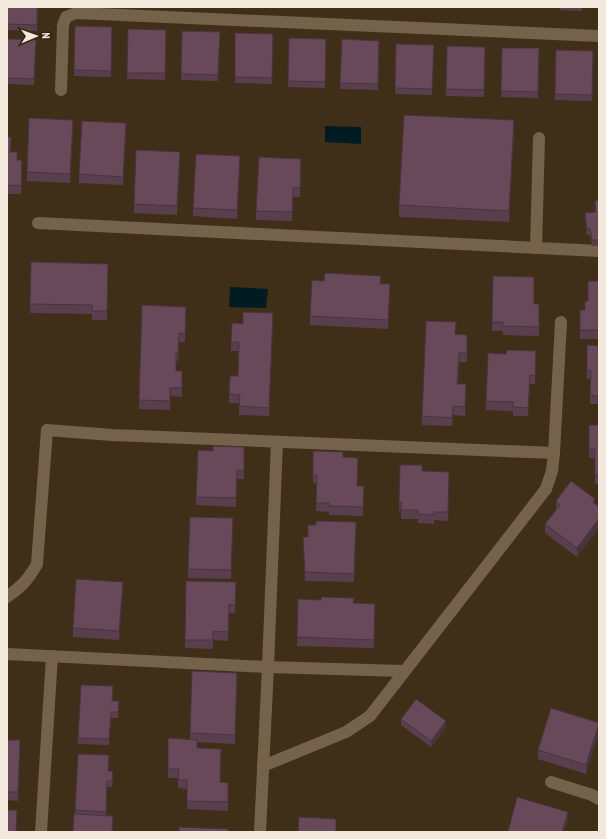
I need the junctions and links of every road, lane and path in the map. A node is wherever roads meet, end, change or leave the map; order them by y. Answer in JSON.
{"nodes":[{"id":1,"x":141,"y":11,"type":"edge"},
{"id":2,"x":64,"y":12,"type":"edge"},
{"id":3,"x":599,"y":36,"type":"edge"},
{"id":4,"x":61,"y":90,"type":"dead end"},
{"id":5,"x":539,"y":138,"type":"dead end"},
{"id":6,"x":38,"y":223,"type":"dead end"},
{"id":7,"x":536,"y":248,"type":"junction"},
{"id":8,"x":599,"y":251,"type":"edge"},
{"id":9,"x":561,"y":322,"type":"dead end"},
{"id":10,"x":277,"y":442,"type":"junction"},
{"id":11,"x":554,"y":453,"type":"junction"},
{"id":12,"x":7,"y":598,"type":"edge"},
{"id":13,"x":7,"y":654,"type":"edge"},
{"id":14,"x":52,"y":656,"type":"junction"},
{"id":15,"x":268,"y":667,"type":"junction"},
{"id":16,"x":403,"y":672,"type":"junction"},
{"id":17,"x":264,"y":766,"type":"junction"},
{"id":18,"x":552,"y":782,"type":"dead end"},
{"id":19,"x":599,"y":799,"type":"edge"},
{"id":20,"x":41,"y":832,"type":"edge"},
{"id":21,"x":260,"y":832,"type":"edge"}],
"edges":[{"from":1,"to":2,"type":"street"},
{"from":1,"to":3,"type":"street"},
{"from":2,"to":4,"type":"street"},
{"from":5,"to":7,"type":"street"},
{"from":6,"to":7,"type":"street"},
{"from":7,"to":8,"type":"street"},
{"from":9,"to":11,"type":"street"},
{"from":10,"to":11,"type":"street"},
{"from":10,"to":12,"type":"street"},
{"from":10,"to":15,"type":"street"},
{"from":11,"to":16,"type":"street"},
{"from":13,"to":14,"type":"street"},
{"from":14,"to":15,"type":"street"},
{"from":14,"to":20,"type":"street"},
{"from":15,"to":16,"type":"street"},
{"from":15,"to":17,"type":"street"},
{"from":16,"to":17,"type":"street"},
{"from":17,"to":21,"type":"street"},
{"from":18,"to":19,"type":"street"}]}
